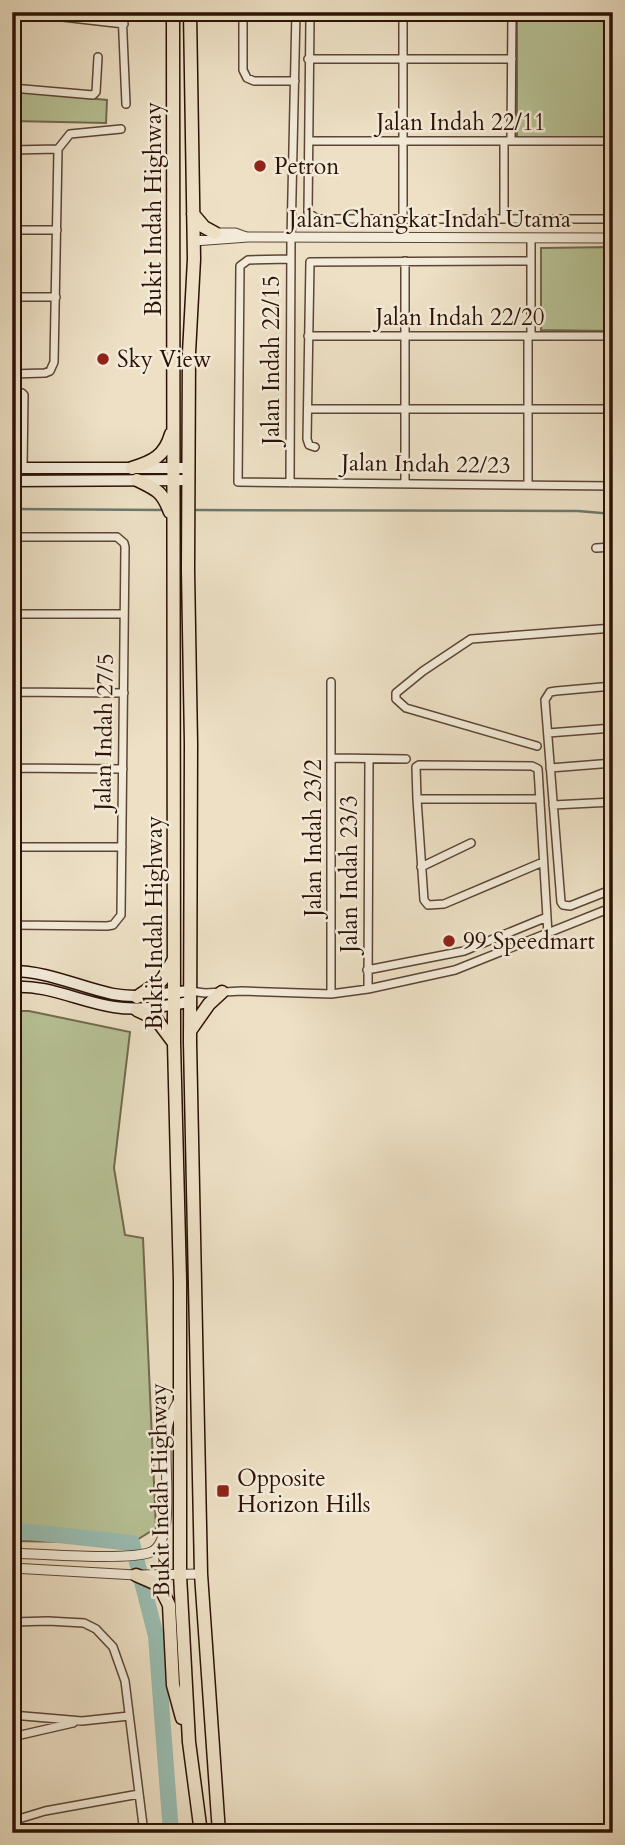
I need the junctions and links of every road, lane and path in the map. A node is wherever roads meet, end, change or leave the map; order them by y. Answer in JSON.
{"nodes":[{"id":1,"x":19,"y":12,"type":"edge"},
{"id":2,"x":122,"y":12,"type":"edge"},
{"id":3,"x":173,"y":12,"type":"edge"},
{"id":4,"x":190,"y":12,"type":"edge"},
{"id":5,"x":243,"y":12,"type":"edge"},
{"id":6,"x":296,"y":12,"type":"edge"},
{"id":7,"x":512,"y":14,"type":"edge"},
{"id":8,"x":403,"y":15,"type":"edge"},
{"id":9,"x":124,"y":24,"type":"junction"},
{"id":10,"x":98,"y":57,"type":"dead end"},
{"id":11,"x":308,"y":59,"type":"junction"},
{"id":12,"x":403,"y":59,"type":"junction"},
{"id":13,"x":512,"y":59,"type":"junction"},
{"id":14,"x":295,"y":81,"type":"junction"},
{"id":15,"x":12,"y":88,"type":"edge"},
{"id":16,"x":126,"y":104,"type":"dead end"},
{"id":17,"x":121,"y":129,"type":"dead end"},
{"id":18,"x":309,"y":141,"type":"junction"},
{"id":19,"x":403,"y":141,"type":"junction"},
{"id":20,"x":508,"y":141,"type":"junction"},
{"id":21,"x":613,"y":141,"type":"edge"},
{"id":22,"x":58,"y":149,"type":"junction"},
{"id":23,"x":12,"y":150,"type":"edge"},
{"id":24,"x":173,"y":214,"type":"junction"},
{"id":25,"x":193,"y":214,"type":"junction"},
{"id":26,"x":402,"y":218,"type":"junction"},
{"id":27,"x":504,"y":219,"type":"junction"},
{"id":28,"x":613,"y":219,"type":"edge"},
{"id":29,"x":12,"y":229,"type":"edge"},
{"id":30,"x":57,"y":230,"type":"junction"},
{"id":31,"x":192,"y":237,"type":"junction"},
{"id":32,"x":213,"y":237,"type":"junction"},
{"id":33,"x":531,"y":238,"type":"junction"},
{"id":34,"x":613,"y":238,"type":"edge"},
{"id":35,"x":291,"y":239,"type":"junction"},
{"id":36,"x":174,"y":255,"type":"junction"},
{"id":37,"x":194,"y":259,"type":"junction"},
{"id":38,"x":291,"y":259,"type":"junction"},
{"id":39,"x":405,"y":261,"type":"junction"},
{"id":40,"x":531,"y":261,"type":"junction"},
{"id":41,"x":12,"y":297,"type":"edge"},
{"id":42,"x":56,"y":297,"type":"junction"},
{"id":43,"x":308,"y":336,"type":"junction"},
{"id":44,"x":405,"y":336,"type":"junction"},
{"id":45,"x":530,"y":336,"type":"junction"},
{"id":46,"x":613,"y":336,"type":"edge"},
{"id":47,"x":12,"y":374,"type":"edge"},
{"id":48,"x":12,"y":393,"type":"edge"},
{"id":49,"x":308,"y":409,"type":"junction"},
{"id":50,"x":405,"y":409,"type":"junction"},
{"id":51,"x":528,"y":409,"type":"junction"},
{"id":52,"x":613,"y":409,"type":"edge"},
{"id":53,"x":175,"y":422,"type":"junction"},
{"id":54,"x":315,"y":447,"type":"dead end"},
{"id":55,"x":23,"y":451,"type":"junction"},
{"id":56,"x":12,"y":452,"type":"edge"},
{"id":57,"x":18,"y":468,"type":"edge"},
{"id":58,"x":135,"y":474,"type":"junction"},
{"id":59,"x":189,"y":474,"type":"junction"},
{"id":60,"x":174,"y":475,"type":"junction"},
{"id":61,"x":12,"y":481,"type":"edge"},
{"id":62,"x":405,"y":482,"type":"junction"},
{"id":63,"x":290,"y":483,"type":"junction"},
{"id":64,"x":528,"y":485,"type":"junction"},
{"id":65,"x":613,"y":486,"type":"edge"},
{"id":66,"x":169,"y":497,"type":"junction"},
{"id":67,"x":13,"y":537,"type":"edge"},
{"id":68,"x":613,"y":547,"type":"edge"},
{"id":69,"x":596,"y":548,"type":"dead end"},
{"id":70,"x":13,"y":614,"type":"edge"},
{"id":71,"x":124,"y":614,"type":"junction"},
{"id":72,"x":613,"y":628,"type":"edge"},
{"id":73,"x":331,"y":682,"type":"dead end"},
{"id":74,"x":613,"y":686,"type":"edge"},
{"id":75,"x":13,"y":692,"type":"edge"},
{"id":76,"x":124,"y":693,"type":"junction"},
{"id":77,"x":613,"y":728,"type":"edge"},
{"id":78,"x":548,"y":733,"type":"junction"},
{"id":79,"x":537,"y":746,"type":"dead end"},
{"id":80,"x":333,"y":758,"type":"junction"},
{"id":81,"x":369,"y":759,"type":"junction"},
{"id":82,"x":406,"y":760,"type":"dead end"},
{"id":83,"x":613,"y":763,"type":"edge"},
{"id":84,"x":13,"y":768,"type":"edge"},
{"id":85,"x":550,"y":768,"type":"junction"},
{"id":86,"x":123,"y":769,"type":"junction"},
{"id":87,"x":417,"y":799,"type":"junction"},
{"id":88,"x":540,"y":799,"type":"junction"},
{"id":89,"x":613,"y":802,"type":"edge"},
{"id":90,"x":553,"y":805,"type":"junction"},
{"id":91,"x":471,"y":844,"type":"dead end"},
{"id":92,"x":14,"y":847,"type":"edge"},
{"id":93,"x":122,"y":847,"type":"junction"},
{"id":94,"x":544,"y":862,"type":"junction"},
{"id":95,"x":421,"y":867,"type":"junction"},
{"id":96,"x":613,"y":889,"type":"edge"},
{"id":97,"x":613,"y":907,"type":"edge"},
{"id":98,"x":547,"y":916,"type":"junction"},
{"id":99,"x":14,"y":925,"type":"edge"},
{"id":100,"x":548,"y":934,"type":"junction"},
{"id":101,"x":176,"y":954,"type":"junction"},
{"id":102,"x":367,"y":970,"type":"junction"},
{"id":103,"x":12,"y":971,"type":"edge"},
{"id":104,"x":12,"y":987,"type":"edge"},
{"id":105,"x":368,"y":989,"type":"junction"},
{"id":106,"x":222,"y":992,"type":"junction"},
{"id":107,"x":331,"y":994,"type":"junction"},
{"id":108,"x":190,"y":996,"type":"junction"},
{"id":109,"x":174,"y":998,"type":"junction"},
{"id":110,"x":137,"y":1003,"type":"junction"},
{"id":111,"x":190,"y":1031,"type":"junction"},
{"id":112,"x":174,"y":1044,"type":"junction"},
{"id":113,"x":180,"y":1397,"type":"junction"},
{"id":114,"x":12,"y":1553,"type":"edge"},
{"id":115,"x":12,"y":1568,"type":"edge"},
{"id":116,"x":201,"y":1574,"type":"junction"},
{"id":117,"x":136,"y":1575,"type":"junction"},
{"id":118,"x":180,"y":1575,"type":"junction"},
{"id":119,"x":12,"y":1622,"type":"edge"},
{"id":120,"x":12,"y":1715,"type":"edge"},
{"id":121,"x":129,"y":1716,"type":"junction"},
{"id":122,"x":82,"y":1721,"type":"junction"},
{"id":123,"x":12,"y":1737,"type":"edge"},
{"id":124,"x":189,"y":1742,"type":"junction"},
{"id":125,"x":139,"y":1794,"type":"junction"},
{"id":126,"x":12,"y":1821,"type":"edge"},
{"id":127,"x":144,"y":1833,"type":"edge"},
{"id":128,"x":201,"y":1833,"type":"edge"},
{"id":129,"x":219,"y":1833,"type":"edge"}],
"edges":[{"from":1,"to":9,"type":"street"},
{"from":2,"to":9,"type":"street"},
{"from":3,"to":24,"type":"highway","name":"Bukit Indah Highway"},
{"from":4,"to":25,"type":"highway","name":"Bukit Indah Highway"},
{"from":5,"to":14,"type":"street"},
{"from":6,"to":14,"type":"street","name":"Jalan Indah 22/15"},
{"from":7,"to":8,"type":"street"},
{"from":7,"to":13,"type":"street"},
{"from":8,"to":11,"type":"street"},
{"from":8,"to":12,"type":"street"},
{"from":9,"to":16,"type":"street"},
{"from":10,"to":15,"type":"street"},
{"from":11,"to":12,"type":"street"},
{"from":11,"to":18,"type":"street"},
{"from":12,"to":13,"type":"street"},
{"from":12,"to":19,"type":"street"},
{"from":13,"to":20,"type":"street"},
{"from":14,"to":35,"type":"street","name":"Jalan Indah 22/15"},
{"from":17,"to":22,"type":"street"},
{"from":18,"to":19,"type":"street","name":"Jalan Indah 22/11"},
{"from":18,"to":26,"type":"street"},
{"from":19,"to":20,"type":"street","name":"Jalan Indah 22/11"},
{"from":19,"to":26,"type":"street"},
{"from":20,"to":21,"type":"street","name":"Jalan Indah 22/11"},
{"from":20,"to":27,"type":"street"},
{"from":21,"to":28,"type":"street"},
{"from":22,"to":23,"type":"street"},
{"from":22,"to":30,"type":"street"},
{"from":24,"to":31,"type":"highway"},
{"from":24,"to":36,"type":"highway","name":"Bukit Indah Highway"},
{"from":25,"to":31,"type":"highway","name":"Bukit Indah Highway"},
{"from":25,"to":32,"type":"highway"},
{"from":26,"to":27,"type":"street"},
{"from":27,"to":28,"type":"street"},
{"from":28,"to":34,"type":"street"},
{"from":29,"to":30,"type":"street"},
{"from":30,"to":42,"type":"street"},
{"from":31,"to":32,"type":"street","name":"Jalan Changkat Indah Utama"},
{"from":31,"to":36,"type":"highway"},
{"from":31,"to":37,"type":"highway","name":"Bukit Indah Highway"},
{"from":32,"to":35,"type":"street","name":"Jalan Changkat Indah Utama"},
{"from":32,"to":37,"type":"highway"},
{"from":33,"to":34,"type":"street","name":"Jalan Changkat Indah Utama"},
{"from":33,"to":35,"type":"street","name":"Jalan Changkat Indah Utama"},
{"from":33,"to":40,"type":"street"},
{"from":35,"to":38,"type":"street","name":"Jalan Indah 22/15"},
{"from":36,"to":53,"type":"highway","name":"Bukit Indah Highway"},
{"from":37,"to":59,"type":"highway","name":"Bukit Indah Highway"},
{"from":38,"to":63,"type":"street","name":"Jalan Indah 22/15"},
{"from":38,"to":63,"type":"street","name":"Jalan Indah 22/23"},
{"from":39,"to":40,"type":"street"},
{"from":39,"to":43,"type":"street"},
{"from":39,"to":44,"type":"street"},
{"from":40,"to":45,"type":"street"},
{"from":41,"to":42,"type":"street"},
{"from":42,"to":47,"type":"street"},
{"from":43,"to":44,"type":"street","name":"Jalan Indah 22/20"},
{"from":43,"to":49,"type":"street"},
{"from":44,"to":45,"type":"street","name":"Jalan Indah 22/20"},
{"from":44,"to":50,"type":"street"},
{"from":45,"to":46,"type":"street","name":"Jalan Indah 22/20"},
{"from":45,"to":51,"type":"street"},
{"from":48,"to":55,"type":"street"},
{"from":49,"to":50,"type":"street"},
{"from":49,"to":54,"type":"street"},
{"from":50,"to":51,"type":"street"},
{"from":50,"to":62,"type":"street"},
{"from":51,"to":52,"type":"street"},
{"from":51,"to":64,"type":"street"},
{"from":53,"to":58,"type":"highway"},
{"from":53,"to":60,"type":"highway","name":"Bukit Indah Highway"},
{"from":55,"to":56,"type":"street"},
{"from":55,"to":57,"type":"street"},
{"from":57,"to":58,"type":"main road"},
{"from":58,"to":60,"type":"main road"},
{"from":58,"to":61,"type":"main road"},
{"from":58,"to":66,"type":"highway"},
{"from":59,"to":60,"type":"main road"},
{"from":59,"to":108,"type":"highway","name":"Bukit Indah Highway"},
{"from":60,"to":66,"type":"highway","name":"Bukit Indah Highway"},
{"from":62,"to":63,"type":"street","name":"Jalan Indah 22/23"},
{"from":62,"to":64,"type":"street","name":"Jalan Indah 22/23"},
{"from":64,"to":65,"type":"street","name":"Jalan Indah 22/23"},
{"from":66,"to":101,"type":"highway","name":"Bukit Indah Highway"},
{"from":67,"to":70,"type":"street"},
{"from":67,"to":71,"type":"street","name":"Jalan Indah 27/5"},
{"from":68,"to":69,"type":"street"},
{"from":70,"to":71,"type":"street"},
{"from":70,"to":75,"type":"street"},
{"from":71,"to":76,"type":"street","name":"Jalan Indah 27/5"},
{"from":72,"to":79,"type":"street"},
{"from":73,"to":80,"type":"street","name":"Jalan Indah 23/2"},
{"from":74,"to":78,"type":"street"},
{"from":75,"to":76,"type":"street"},
{"from":75,"to":84,"type":"street"},
{"from":76,"to":86,"type":"street","name":"Jalan Indah 27/5"},
{"from":77,"to":78,"type":"street"},
{"from":78,"to":85,"type":"street"},
{"from":80,"to":81,"type":"street"},
{"from":80,"to":107,"type":"street","name":"Jalan Indah 23/2"},
{"from":81,"to":82,"type":"street"},
{"from":81,"to":102,"type":"street","name":"Jalan Indah 23/3"},
{"from":83,"to":85,"type":"street"},
{"from":84,"to":86,"type":"street"},
{"from":84,"to":92,"type":"street"},
{"from":85,"to":90,"type":"street"},
{"from":86,"to":93,"type":"street","name":"Jalan Indah 27/5"},
{"from":87,"to":88,"type":"street"},
{"from":87,"to":88,"type":"street"},
{"from":87,"to":95,"type":"street"},
{"from":88,"to":94,"type":"street"},
{"from":89,"to":90,"type":"street"},
{"from":90,"to":96,"type":"street"},
{"from":91,"to":95,"type":"street"},
{"from":92,"to":93,"type":"street"},
{"from":92,"to":99,"type":"street"},
{"from":93,"to":99,"type":"street","name":"Jalan Indah 27/5"},
{"from":94,"to":95,"type":"street"},
{"from":94,"to":98,"type":"street"},
{"from":97,"to":100,"type":"street"},
{"from":98,"to":100,"type":"street"},
{"from":98,"to":102,"type":"street"},
{"from":100,"to":105,"type":"street"},
{"from":101,"to":109,"type":"highway","name":"Bukit Indah Highway"},
{"from":101,"to":110,"type":"highway"},
{"from":102,"to":105,"type":"street","name":"Jalan Indah 23/3"},
{"from":103,"to":110,"type":"main road"},
{"from":104,"to":110,"type":"main road"},
{"from":105,"to":107,"type":"street"},
{"from":106,"to":107,"type":"street"},
{"from":106,"to":108,"type":"street"},
{"from":106,"to":111,"type":"highway"},
{"from":108,"to":109,"type":"main road"},
{"from":108,"to":111,"type":"highway","name":"Bukit Indah Highway"},
{"from":109,"to":110,"type":"main road"},
{"from":109,"to":112,"type":"highway","name":"Bukit Indah Highway"},
{"from":110,"to":112,"type":"highway"},
{"from":111,"to":116,"type":"highway","name":"Bukit Indah Highway"},
{"from":112,"to":113,"type":"highway","name":"Bukit Indah Highway"},
{"from":113,"to":114,"type":"street"},
{"from":113,"to":118,"type":"highway","name":"Bukit Indah Highway"},
{"from":115,"to":117,"type":"street"},
{"from":116,"to":118,"type":"street"},
{"from":116,"to":129,"type":"highway","name":"Bukit Indah Highway"},
{"from":117,"to":118,"type":"street"},
{"from":117,"to":124,"type":"highway"},
{"from":118,"to":124,"type":"highway","name":"Bukit Indah Highway"},
{"from":119,"to":121,"type":"street"},
{"from":120,"to":122,"type":"street"},
{"from":121,"to":122,"type":"street"},
{"from":121,"to":125,"type":"street"},
{"from":122,"to":123,"type":"street"},
{"from":124,"to":128,"type":"highway","name":"Bukit Indah Highway"},
{"from":125,"to":126,"type":"street"},
{"from":125,"to":127,"type":"street"}]}
